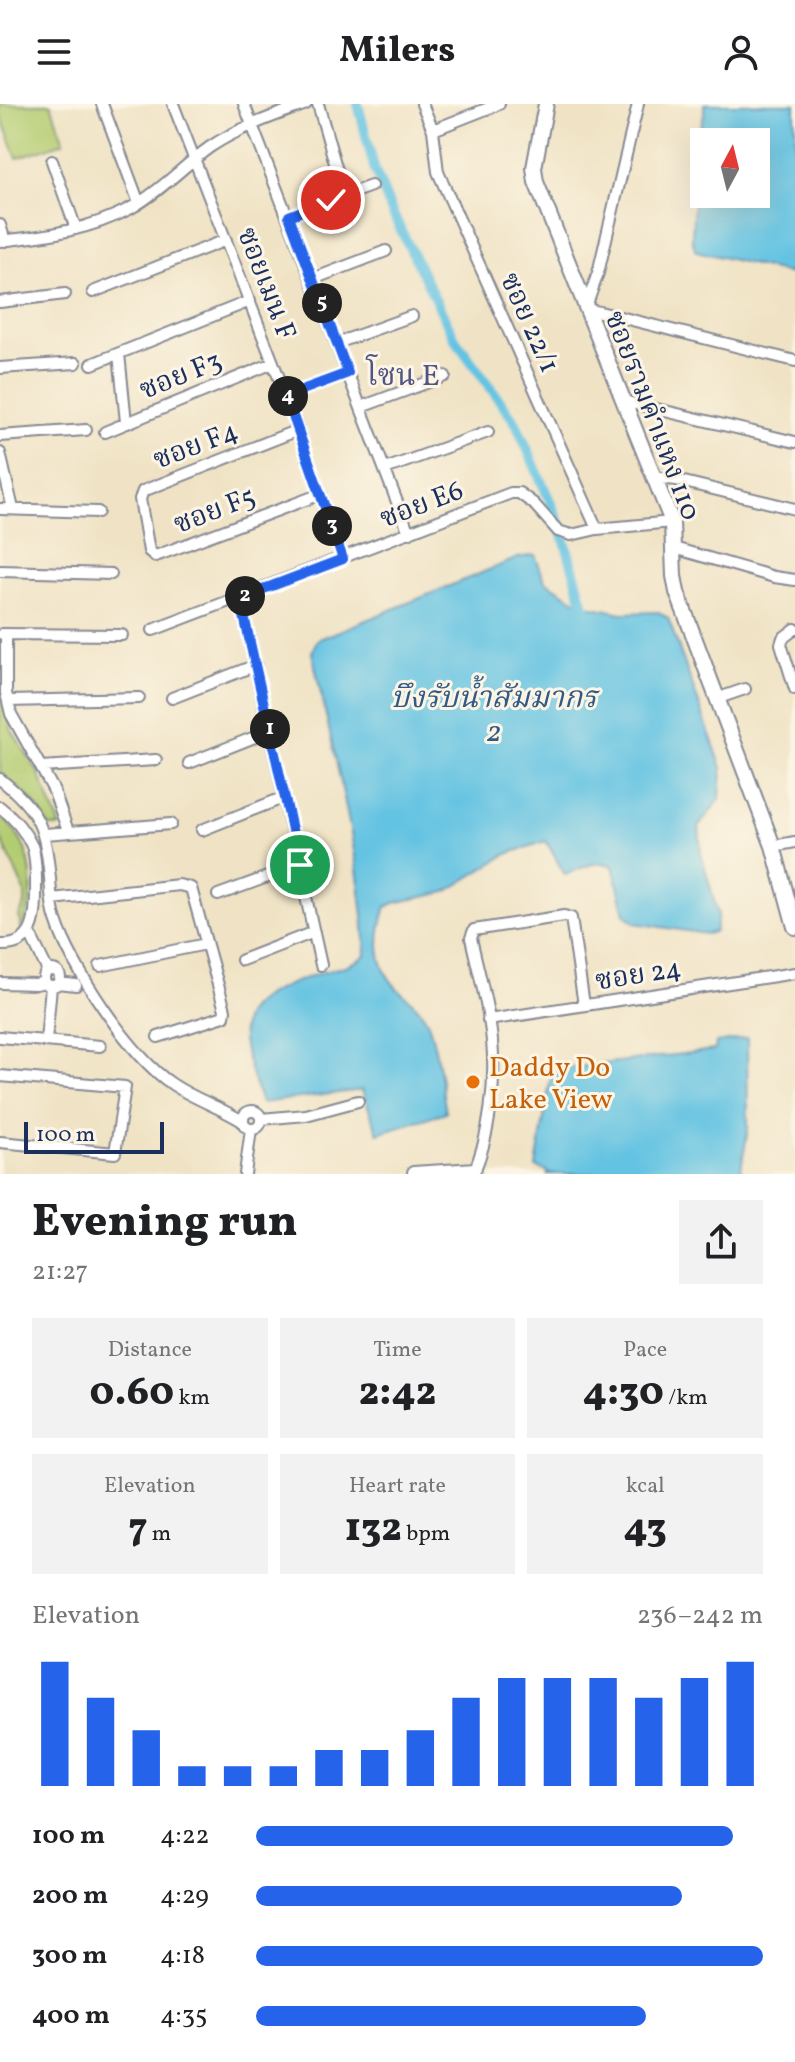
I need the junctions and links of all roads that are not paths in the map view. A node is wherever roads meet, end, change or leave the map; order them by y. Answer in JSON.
{"nodes":[{"id":1,"x":102,"y":104,"type":"edge"},
{"id":2,"x":173,"y":104,"type":"edge"},
{"id":3,"x":244,"y":104,"type":"edge"},
{"id":4,"x":306,"y":104,"type":"edge"},
{"id":5,"x":318,"y":104,"type":"edge"},
{"id":6,"x":422,"y":104,"type":"edge"},
{"id":7,"x":499,"y":104,"type":"edge"},
{"id":8,"x":546,"y":104,"type":"edge"},
{"id":9,"x":638,"y":104,"type":"edge"},
{"id":10,"x":253,"y":125,"type":"junction"},
{"id":11,"x":433,"y":130,"type":"junction"},
{"id":12,"x":52,"y":161,"type":"dead end"},
{"id":13,"x":194,"y":161,"type":"junction"},
{"id":14,"x":371,"y":186,"type":"dead end"},
{"id":15,"x":344,"y":195,"type":"junction"},
{"id":16,"x":139,"y":203,"type":"junction"},
{"id":17,"x":289,"y":216,"type":"junction"},
{"id":18,"x":0,"y":225,"type":"edge"},
{"id":19,"x":76,"y":229,"type":"junction"},
{"id":20,"x":226,"y":240,"type":"junction"},
{"id":21,"x":2,"y":241,"type":"edge"},
{"id":22,"x":386,"y":251,"type":"dead end"},
{"id":23,"x":313,"y":279,"type":"junction"},
{"id":24,"x":93,"y":292,"type":"dead end"},
{"id":25,"x":65,"y":294,"type":"dead end"},
{"id":26,"x":250,"y":301,"type":"junction"},
{"id":27,"x":0,"y":302,"type":"edge"},
{"id":28,"x":586,"y":310,"type":"junction"},
{"id":29,"x":412,"y":316,"type":"dead end"},
{"id":30,"x":337,"y":343,"type":"junction"},
{"id":31,"x":119,"y":354,"type":"junction"},
{"id":32,"x":795,"y":361,"type":"edge"},
{"id":33,"x":76,"y":363,"type":"dead end"},
{"id":34,"x":273,"y":363,"type":"junction"},
{"id":35,"x":92,"y":364,"type":"dead end"},
{"id":36,"x":0,"y":368,"type":"edge"},
{"id":37,"x":348,"y":373,"type":"junction"},
{"id":38,"x":445,"y":376,"type":"dead end"},
{"id":39,"x":286,"y":396,"type":"junction"},
{"id":40,"x":623,"y":401,"type":"junction"},
{"id":41,"x":361,"y":407,"type":"junction"},
{"id":42,"x":126,"y":422,"type":"junction"},
{"id":43,"x":86,"y":430,"type":"dead end"},
{"id":44,"x":298,"y":430,"type":"junction"},
{"id":45,"x":105,"y":432,"type":"dead end"},
{"id":46,"x":488,"y":432,"type":"dead end"},
{"id":47,"x":0,"y":436,"type":"edge"},
{"id":48,"x":795,"y":442,"type":"edge"},
{"id":49,"x":0,"y":453,"type":"edge"},
{"id":50,"x":385,"y":469,"type":"junction"},
{"id":51,"x":654,"y":477,"type":"junction"},
{"id":52,"x":321,"y":494,"type":"junction"},
{"id":53,"x":0,"y":509,"type":"edge"},
{"id":54,"x":13,"y":509,"type":"junction"},
{"id":55,"x":795,"y":509,"type":"edge"},
{"id":56,"x":98,"y":512,"type":"dead end"},
{"id":57,"x":672,"y":522,"type":"junction"},
{"id":58,"x":144,"y":525,"type":"joint"},
{"id":59,"x":597,"y":529,"type":"junction"},
{"id":60,"x":409,"y":533,"type":"junction"},
{"id":61,"x":674,"y":548,"type":"junction"},
{"id":62,"x":343,"y":559,"type":"junction"},
{"id":63,"x":0,"y":571,"type":"edge"},
{"id":64,"x":111,"y":574,"type":"dead end"},
{"id":65,"x":795,"y":580,"type":"edge"},
{"id":66,"x":240,"y":598,"type":"junction"},
{"id":67,"x":795,"y":629,"type":"edge"},
{"id":68,"x":153,"y":630,"type":"dead end"},
{"id":69,"x":3,"y":634,"type":"edge"},
{"id":70,"x":122,"y":635,"type":"dead end"},
{"id":71,"x":256,"y":665,"type":"junction"},
{"id":72,"x":745,"y":689,"type":"dead end"},
{"id":73,"x":795,"y":689,"type":"edge"},
{"id":74,"x":139,"y":698,"type":"dead end"},
{"id":75,"x":172,"y":698,"type":"dead end"},
{"id":76,"x":716,"y":699,"type":"junction"},
{"id":77,"x":8,"y":701,"type":"junction"},
{"id":78,"x":270,"y":731,"type":"junction"},
{"id":79,"x":156,"y":760,"type":"dead end"},
{"id":80,"x":189,"y":763,"type":"dead end"},
{"id":81,"x":41,"y":767,"type":"junction"},
{"id":82,"x":0,"y":779,"type":"edge"},
{"id":83,"x":285,"y":797,"type":"junction"},
{"id":84,"x":0,"y":807,"type":"edge"},
{"id":85,"x":171,"y":824,"type":"dead end"},
{"id":86,"x":202,"y":830,"type":"dead end"},
{"id":87,"x":68,"y":831,"type":"junction"},
{"id":88,"x":45,"y":834,"type":"junction"},
{"id":89,"x":795,"y":842,"type":"edge"},
{"id":90,"x":773,"y":846,"type":"junction"},
{"id":91,"x":300,"y":865,"type":"junction"},
{"id":92,"x":218,"y":895,"type":"dead end"},
{"id":93,"x":52,"y":899,"type":"junction"},
{"id":94,"x":795,"y":927,"type":"edge"},
{"id":95,"x":29,"y":932,"type":"junction"},
{"id":96,"x":314,"y":932,"type":"junction"},
{"id":97,"x":206,"y":944,"type":"junction"},
{"id":98,"x":0,"y":945,"type":"edge"},
{"id":99,"x":242,"y":960,"type":"dead end"},
{"id":100,"x":321,"y":965,"type":"dead end"},
{"id":101,"x":100,"y":966,"type":"dead end"},
{"id":102,"x":795,"y":973,"type":"edge"},
{"id":103,"x":50,"y":980,"type":"junction"},
{"id":104,"x":0,"y":983,"type":"edge"},
{"id":105,"x":76,"y":985,"type":"dead end"},
{"id":106,"x":584,"y":1005,"type":"junction"},
{"id":107,"x":488,"y":1020,"type":"junction"},
{"id":108,"x":0,"y":1037,"type":"edge"},
{"id":109,"x":158,"y":1037,"type":"dead end"},
{"id":110,"x":46,"y":1041,"type":"junction"},
{"id":111,"x":100,"y":1046,"type":"dead end"},
{"id":112,"x":0,"y":1076,"type":"edge"},
{"id":113,"x":358,"y":1101,"type":"dead end"},
{"id":114,"x":261,"y":1119,"type":"junction"},
{"id":115,"x":246,"y":1125,"type":"junction"},
{"id":116,"x":0,"y":1142,"type":"edge"},
{"id":117,"x":475,"y":1171,"type":"edge"},
{"id":118,"x":413,"y":1172,"type":"dead end"},
{"id":119,"x":245,"y":1174,"type":"edge"}],
"edges":[{"from":1,"to":16,"type":"street"},
{"from":2,"to":13,"type":"street","name":"ซอยเมน F"},
{"from":3,"to":10,"type":"street"},
{"from":4,"to":10,"type":"street"},
{"from":5,"to":15,"type":"street"},
{"from":6,"to":11,"type":"street","name":"ซอย 22/1"},
{"from":7,"to":11,"type":"street"},
{"from":8,"to":28,"type":"street","name":"ซอยรามคำแหง 110"},
{"from":9,"to":28,"type":"street"},
{"from":10,"to":13,"type":"street"},
{"from":10,"to":17,"type":"street"},
{"from":11,"to":59,"type":"street","name":"ซอย 22/1"},
{"from":12,"to":19,"type":"street"},
{"from":13,"to":16,"type":"street"},
{"from":13,"to":20,"type":"street","name":"ซอยเมน F"},
{"from":14,"to":15,"type":"street"},
{"from":15,"to":17,"type":"street"},
{"from":16,"to":19,"type":"street"},
{"from":17,"to":23,"type":"street"},
{"from":18,"to":21,"type":"street"},
{"from":19,"to":21,"type":"street"},
{"from":20,"to":24,"type":"street"},
{"from":20,"to":26,"type":"street","name":"ซอยเมน F"},
{"from":22,"to":23,"type":"street"},
{"from":23,"to":30,"type":"street"},
{"from":25,"to":27,"type":"street"},
{"from":26,"to":31,"type":"street"},
{"from":26,"to":34,"type":"street","name":"ซอยเมน F"},
{"from":28,"to":32,"type":"street"},
{"from":28,"to":40,"type":"street","name":"ซอยรามคำแหง 110"},
{"from":29,"to":30,"type":"street"},
{"from":30,"to":37,"type":"street"},
{"from":31,"to":35,"type":"street"},
{"from":31,"to":42,"type":"street"},
{"from":33,"to":36,"type":"street"},
{"from":34,"to":39,"type":"street","name":"ซอยเมน F"},
{"from":34,"to":42,"type":"street","name":"ซอย F3"},
{"from":37,"to":39,"type":"street"},
{"from":37,"to":41,"type":"street"},
{"from":38,"to":41,"type":"street"},
{"from":39,"to":44,"type":"street","name":"ซอยเมน F"},
{"from":40,"to":48,"type":"street"},
{"from":40,"to":51,"type":"street","name":"ซอยรามคำแหง 110"},
{"from":41,"to":50,"type":"street"},
{"from":42,"to":45,"type":"street","name":"ซอย F3"},
{"from":43,"to":47,"type":"street"},
{"from":44,"to":52,"type":"street","name":"ซอยเมน F"},
{"from":44,"to":58,"type":"street","name":"ซอย F4"},
{"from":46,"to":50,"type":"street"},
{"from":49,"to":54,"type":"street"},
{"from":50,"to":60,"type":"street"},
{"from":51,"to":55,"type":"street"},
{"from":51,"to":57,"type":"street","name":"ซอยรามคำแหง 110"},
{"from":52,"to":58,"type":"street","name":"ซอย F5"},
{"from":52,"to":62,"type":"street","name":"ซอยเมน F"},
{"from":53,"to":54,"type":"street"},
{"from":54,"to":56,"type":"street"},
{"from":57,"to":59,"type":"street"},
{"from":57,"to":61,"type":"street","name":"ซอยรามคำแหง 110"},
{"from":59,"to":60,"type":"street","name":"ซอย E6"},
{"from":60,"to":62,"type":"street","name":"ซอย E6"},
{"from":61,"to":65,"type":"street"},
{"from":61,"to":76,"type":"street","name":"ซอยรามคำแหง 110"},
{"from":62,"to":66,"type":"street","name":"ซอย E6"},
{"from":63,"to":64,"type":"street"},
{"from":66,"to":68,"type":"street","name":"ซอย E6"},
{"from":66,"to":71,"type":"street"},
{"from":67,"to":73,"type":"street"},
{"from":69,"to":70,"type":"street"},
{"from":69,"to":77,"type":"street"},
{"from":71,"to":75,"type":"street"},
{"from":71,"to":78,"type":"street"},
{"from":72,"to":76,"type":"street"},
{"from":74,"to":77,"type":"street"},
{"from":76,"to":90,"type":"street","name":"ซอยรามคำแหง 110"},
{"from":77,"to":81,"type":"street"},
{"from":78,"to":80,"type":"street"},
{"from":78,"to":83,"type":"street"},
{"from":79,"to":81,"type":"street"},
{"from":81,"to":87,"type":"street"},
{"from":82,"to":88,"type":"street"},
{"from":83,"to":86,"type":"street"},
{"from":83,"to":91,"type":"street"},
{"from":84,"to":95,"type":"street"},
{"from":85,"to":87,"type":"street"},
{"from":87,"to":88,"type":"street"},
{"from":88,"to":93,"type":"street"},
{"from":89,"to":90,"type":"street"},
{"from":90,"to":94,"type":"street","name":"ซอยรามคำแหง 110"},
{"from":91,"to":92,"type":"street"},
{"from":91,"to":96,"type":"street"},
{"from":93,"to":97,"type":"street"},
{"from":93,"to":115,"type":"street"},
{"from":95,"to":98,"type":"street"},
{"from":95,"to":103,"type":"street"},
{"from":96,"to":99,"type":"street"},
{"from":96,"to":100,"type":"street"},
{"from":97,"to":101,"type":"street"},
{"from":97,"to":109,"type":"street"},
{"from":102,"to":106,"type":"street","name":"ซอย 24"},
{"from":103,"to":104,"type":"street"},
{"from":103,"to":105,"type":"street"},
{"from":103,"to":110,"type":"street"},
{"from":106,"to":107,"type":"street","name":"ซอย 24"},
{"from":106,"to":107,"type":"street"},
{"from":107,"to":117,"type":"street"},
{"from":108,"to":110,"type":"street"},
{"from":110,"to":111,"type":"street"},
{"from":112,"to":116,"type":"street"},
{"from":113,"to":114,"type":"street"},
{"from":114,"to":115,"type":"street"},
{"from":114,"to":115,"type":"street"},
{"from":115,"to":119,"type":"street"},
{"from":117,"to":118,"type":"street"}]}
